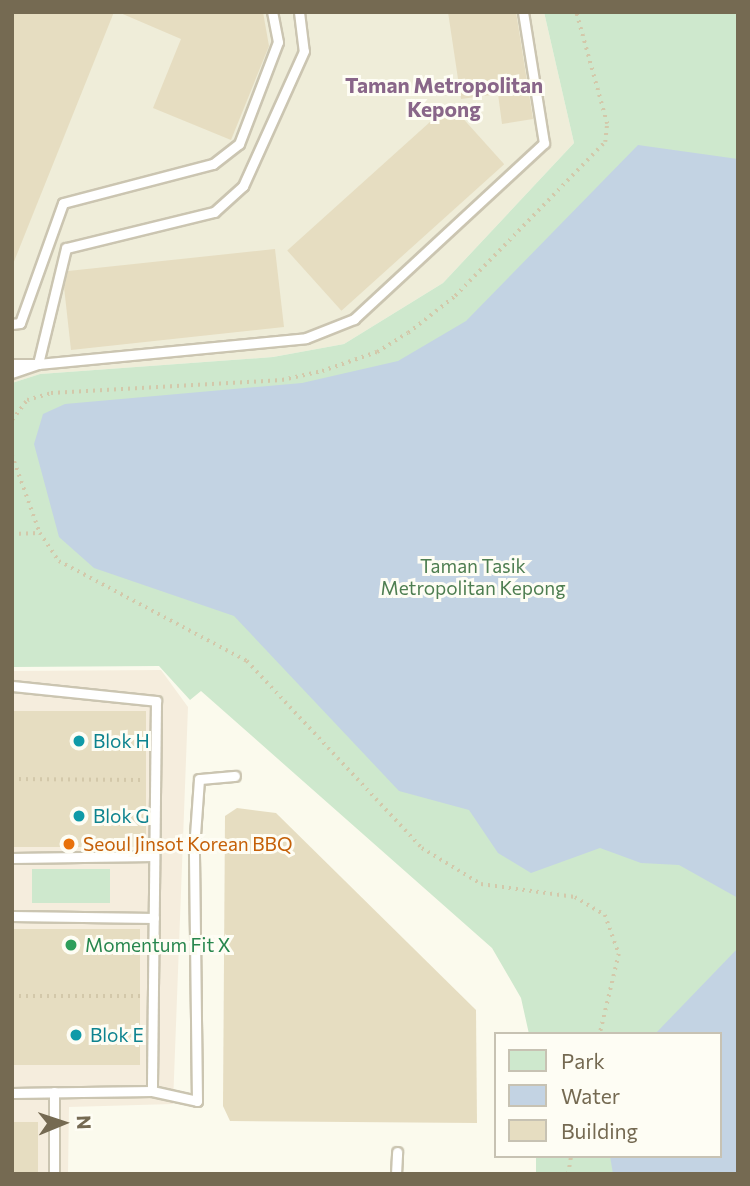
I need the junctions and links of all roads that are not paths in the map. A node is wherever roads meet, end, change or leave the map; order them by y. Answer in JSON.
{"nodes":[{"id":1,"x":272,"y":12,"type":"edge"},
{"id":2,"x":299,"y":12,"type":"edge"},
{"id":3,"x":523,"y":12,"type":"edge"},
{"id":4,"x":12,"y":324,"type":"edge"},
{"id":5,"x":12,"y":364,"type":"edge"},
{"id":6,"x":38,"y":364,"type":"junction"},
{"id":7,"x":12,"y":373,"type":"edge"},
{"id":8,"x":12,"y":686,"type":"edge"},
{"id":9,"x":235,"y":776,"type":"dead end"},
{"id":10,"x":154,"y":856,"type":"junction"},
{"id":11,"x":12,"y":858,"type":"edge"},
{"id":12,"x":12,"y":916,"type":"edge"},
{"id":13,"x":154,"y":918,"type":"junction"},
{"id":14,"x":152,"y":1091,"type":"junction"},
{"id":15,"x":54,"y":1092,"type":"junction"},
{"id":16,"x":12,"y":1093,"type":"edge"},
{"id":17,"x":397,"y":1152,"type":"dead end"},
{"id":18,"x":54,"y":1174,"type":"edge"},
{"id":19,"x":396,"y":1174,"type":"edge"}],
"edges":[{"from":1,"to":4,"type":"lane"},
{"from":2,"to":6,"type":"lane"},
{"from":3,"to":6,"type":"lane"},
{"from":5,"to":6,"type":"lane"},
{"from":6,"to":7,"type":"lane"},
{"from":8,"to":10,"type":"lane"},
{"from":9,"to":14,"type":"lane"},
{"from":10,"to":11,"type":"lane"},
{"from":10,"to":13,"type":"lane"},
{"from":12,"to":13,"type":"lane"},
{"from":13,"to":14,"type":"lane"},
{"from":14,"to":15,"type":"lane"},
{"from":15,"to":16,"type":"lane"},
{"from":15,"to":18,"type":"lane"},
{"from":17,"to":19,"type":"lane"}]}
